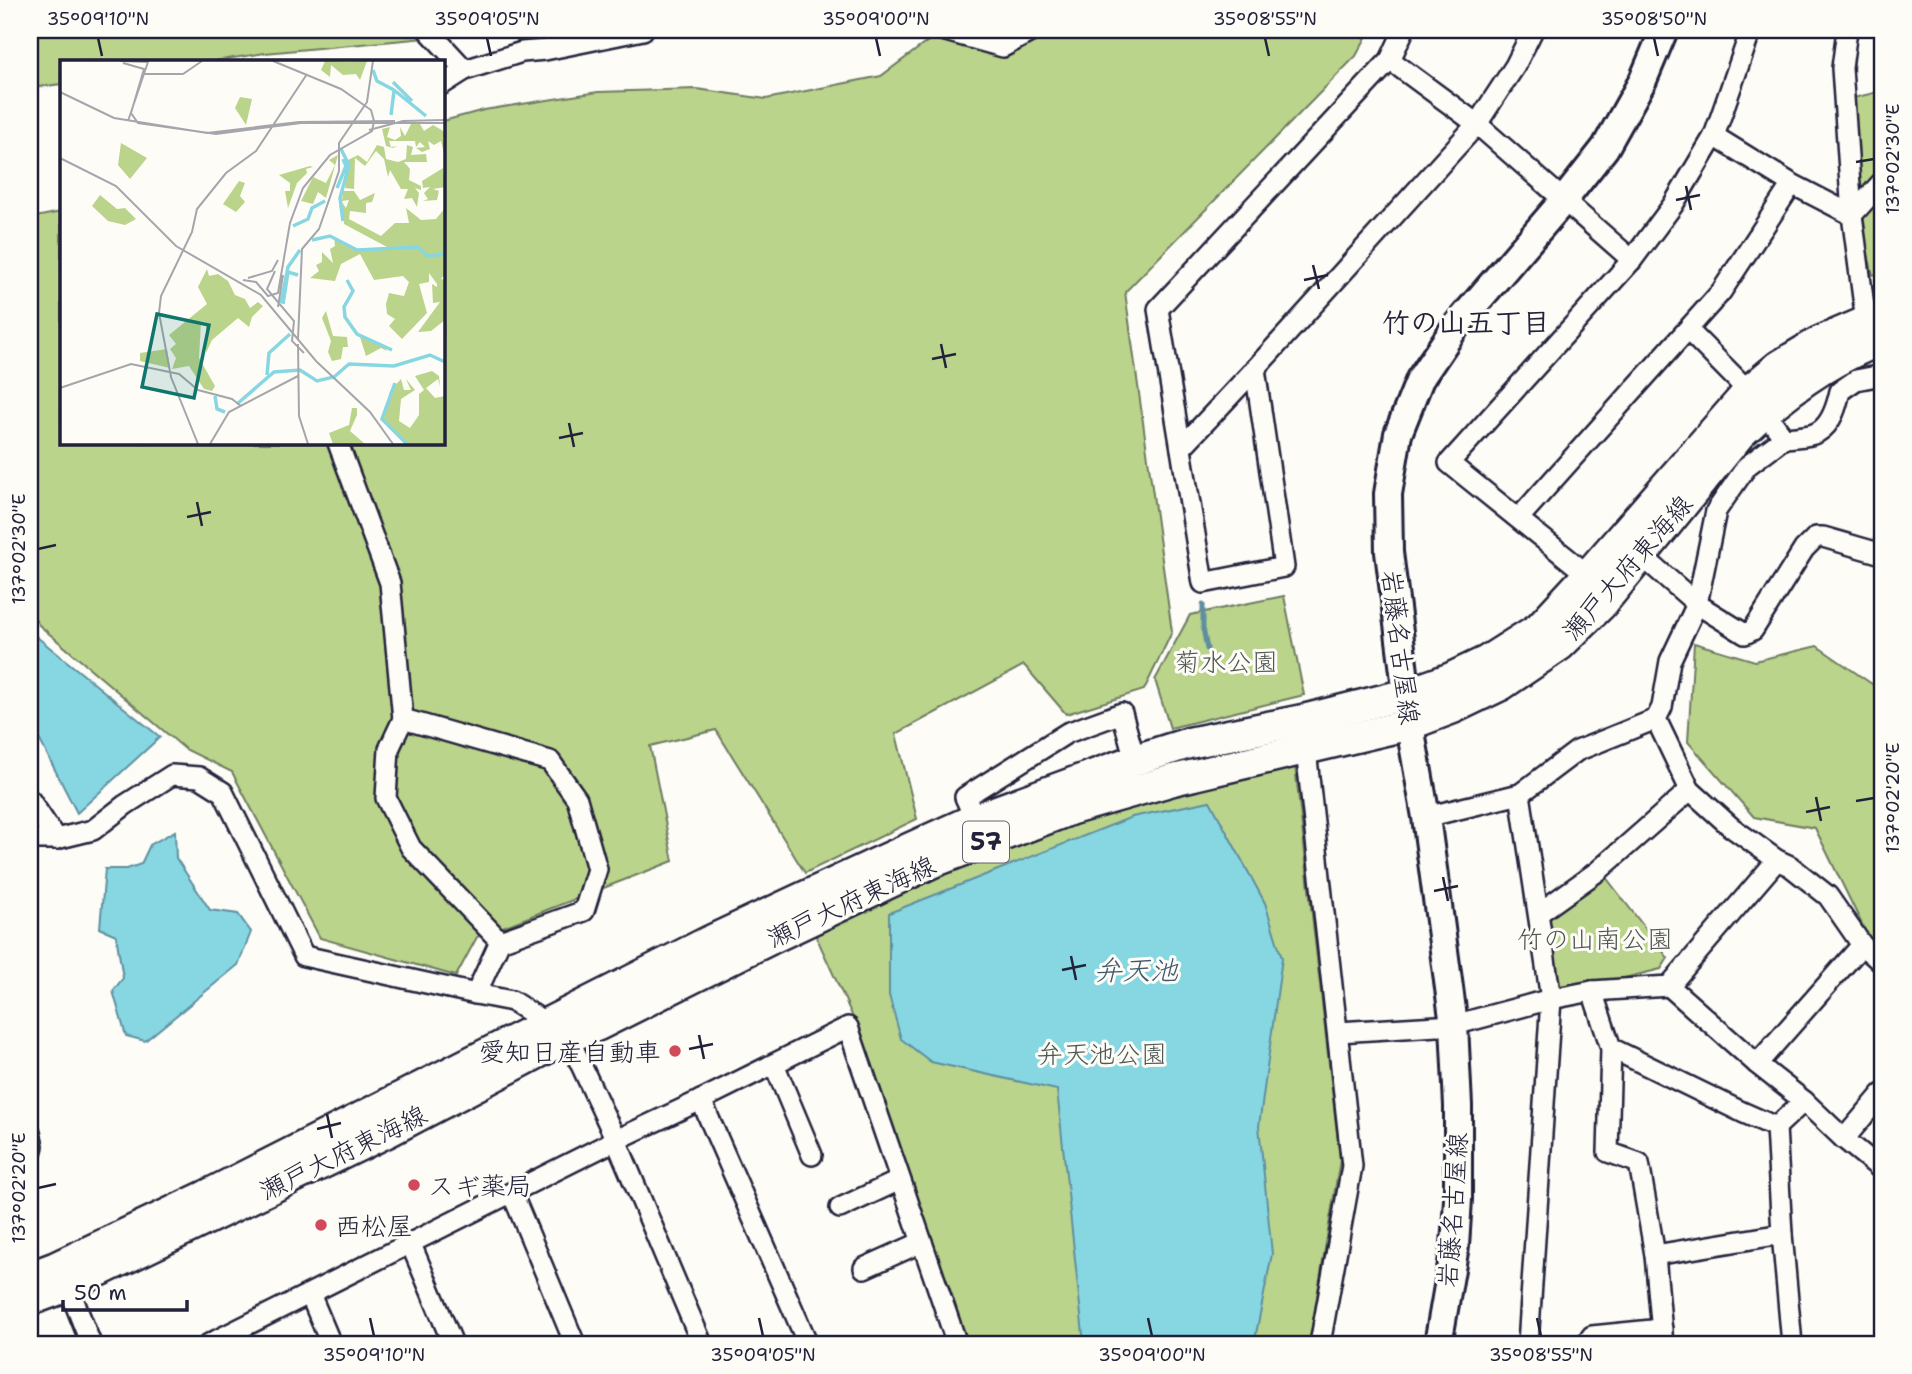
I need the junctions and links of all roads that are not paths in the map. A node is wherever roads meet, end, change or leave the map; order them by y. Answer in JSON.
{"nodes":[{"id":1,"x":428,"y":30,"type":"edge"},
{"id":2,"x":643,"y":30,"type":"edge"},
{"id":3,"x":942,"y":30,"type":"edge"},
{"id":4,"x":1034,"y":30,"type":"edge"},
{"id":5,"x":1405,"y":30,"type":"edge"},
{"id":6,"x":1533,"y":30,"type":"edge"},
{"id":7,"x":1664,"y":30,"type":"edge"},
{"id":8,"x":1751,"y":30,"type":"edge"},
{"id":9,"x":1847,"y":30,"type":"edge"},
{"id":10,"x":1390,"y":60,"type":"junction"},
{"id":11,"x":465,"y":70,"type":"junction"},
{"id":12,"x":444,"y":83,"type":"edge"},
{"id":13,"x":1477,"y":124,"type":"junction"},
{"id":14,"x":1714,"y":136,"type":"junction"},
{"id":15,"x":1882,"y":182,"type":"edge"},
{"id":16,"x":1792,"y":184,"type":"junction"},
{"id":17,"x":1564,"y":200,"type":"junction"},
{"id":18,"x":1852,"y":215,"type":"junction"},
{"id":19,"x":1632,"y":260,"type":"junction"},
{"id":20,"x":1877,"y":325,"type":"edge"},
{"id":21,"x":1688,"y":330,"type":"junction"},
{"id":22,"x":1255,"y":369,"type":"junction"},
{"id":23,"x":1882,"y":374,"type":"edge"},
{"id":24,"x":1758,"y":400,"type":"junction"},
{"id":25,"x":1784,"y":438,"type":"junction"},
{"id":26,"x":338,"y":444,"type":"edge"},
{"id":27,"x":1181,"y":448,"type":"junction"},
{"id":28,"x":1519,"y":518,"type":"junction"},
{"id":29,"x":1882,"y":554,"type":"edge"},
{"id":30,"x":1642,"y":556,"type":"junction"},
{"id":31,"x":1588,"y":575,"type":"junction"},
{"id":32,"x":1697,"y":604,"type":"junction"},
{"id":33,"x":1407,"y":694,"type":"junction"},
{"id":34,"x":403,"y":719,"type":"junction"},
{"id":35,"x":1656,"y":719,"type":"junction"},
{"id":36,"x":1411,"y":724,"type":"junction"},
{"id":37,"x":1306,"y":750,"type":"junction"},
{"id":38,"x":1135,"y":760,"type":"junction"},
{"id":39,"x":1690,"y":790,"type":"junction"},
{"id":40,"x":1520,"y":794,"type":"junction"},
{"id":41,"x":30,"y":800,"type":"edge"},
{"id":42,"x":1426,"y":817,"type":"junction"},
{"id":43,"x":975,"y":819,"type":"junction"},
{"id":44,"x":30,"y":839,"type":"edge"},
{"id":45,"x":56,"y":839,"type":"junction"},
{"id":46,"x":1777,"y":860,"type":"junction"},
{"id":47,"x":1539,"y":914,"type":"junction"},
{"id":48,"x":500,"y":941,"type":"junction"},
{"id":49,"x":1862,"y":945,"type":"junction"},
{"id":50,"x":1882,"y":963,"type":"edge"},
{"id":51,"x":1669,"y":986,"type":"junction"},
{"id":52,"x":1592,"y":991,"type":"junction"},
{"id":53,"x":476,"y":994,"type":"junction"},
{"id":54,"x":1551,"y":999,"type":"junction"},
{"id":55,"x":1454,"y":1025,"type":"junction"},
{"id":56,"x":557,"y":1030,"type":"junction"},
{"id":57,"x":1338,"y":1032,"type":"junction"},
{"id":58,"x":1611,"y":1048,"type":"junction"},
{"id":59,"x":774,"y":1064,"type":"junction"},
{"id":60,"x":1757,"y":1064,"type":"junction"},
{"id":61,"x":1882,"y":1094,"type":"edge"},
{"id":62,"x":701,"y":1100,"type":"junction"},
{"id":63,"x":1804,"y":1101,"type":"junction"},
{"id":64,"x":1776,"y":1127,"type":"junction"},
{"id":65,"x":30,"y":1132,"type":"edge"},
{"id":66,"x":1844,"y":1139,"type":"junction"},
{"id":67,"x":615,"y":1140,"type":"junction"},
{"id":68,"x":812,"y":1155,"type":"dead end"},
{"id":69,"x":30,"y":1156,"type":"edge"},
{"id":70,"x":1882,"y":1170,"type":"edge"},
{"id":71,"x":900,"y":1180,"type":"junction"},
{"id":72,"x":512,"y":1194,"type":"junction"},
{"id":73,"x":840,"y":1208,"type":"dead end"},
{"id":74,"x":1782,"y":1234,"type":"junction"},
{"id":75,"x":410,"y":1242,"type":"junction"},
{"id":76,"x":922,"y":1242,"type":"junction"},
{"id":77,"x":1655,"y":1255,"type":"junction"},
{"id":78,"x":864,"y":1268,"type":"dead end"},
{"id":79,"x":30,"y":1277,"type":"edge"},
{"id":80,"x":68,"y":1286,"type":"junction"},
{"id":81,"x":310,"y":1294,"type":"junction"},
{"id":82,"x":30,"y":1300,"type":"edge"},
{"id":83,"x":1662,"y":1337,"type":"edge"},
{"id":84,"x":951,"y":1342,"type":"edge"},
{"id":85,"x":212,"y":1343,"type":"edge"},
{"id":86,"x":91,"y":1344,"type":"edge"},
{"id":87,"x":331,"y":1344,"type":"edge"},
{"id":88,"x":453,"y":1344,"type":"edge"},
{"id":89,"x":575,"y":1344,"type":"edge"},
{"id":90,"x":702,"y":1344,"type":"edge"},
{"id":91,"x":808,"y":1344,"type":"edge"},
{"id":92,"x":1320,"y":1344,"type":"edge"},
{"id":93,"x":1438,"y":1344,"type":"edge"},
{"id":94,"x":1528,"y":1344,"type":"edge"},
{"id":95,"x":1586,"y":1344,"type":"edge"},
{"id":96,"x":1792,"y":1344,"type":"edge"}],
"edges":[{"from":1,"to":11,"type":"street"},
{"from":2,"to":11,"type":"street"},
{"from":3,"to":4,"type":"street"},
{"from":5,"to":10,"type":"street"},
{"from":6,"to":13,"type":"street"},
{"from":7,"to":17,"type":"main road","name":"岩藤名古屋線"},
{"from":8,"to":14,"type":"street"},
{"from":9,"to":18,"type":"street"},
{"from":10,"to":13,"type":"street"},
{"from":10,"to":27,"type":"street"},
{"from":11,"to":12,"type":"street"},
{"from":13,"to":17,"type":"street"},
{"from":13,"to":22,"type":"street"},
{"from":14,"to":16,"type":"street"},
{"from":14,"to":19,"type":"street"},
{"from":15,"to":18,"type":"street"},
{"from":16,"to":18,"type":"street"},
{"from":16,"to":21,"type":"street"},
{"from":17,"to":19,"type":"street"},
{"from":17,"to":33,"type":"main road","name":"岩藤名古屋線"},
{"from":18,"to":20,"type":"street"},
{"from":19,"to":28,"type":"street"},
{"from":20,"to":24,"type":"main road","name":"瀬戸大府東海線","number":"57"},
{"from":21,"to":24,"type":"street"},
{"from":21,"to":28,"type":"street"},
{"from":22,"to":27,"type":"street"},
{"from":22,"to":27,"type":"street"},
{"from":23,"to":25,"type":"street"},
{"from":24,"to":25,"type":"street"},
{"from":24,"to":30,"type":"main road","name":"瀬戸大府東海線","number":"57"},
{"from":24,"to":31,"type":"main road","name":"瀬戸大府東海線","number":"57"},
{"from":25,"to":32,"type":"street"},
{"from":26,"to":34,"type":"street"},
{"from":28,"to":31,"type":"street"},
{"from":29,"to":32,"type":"street"},
{"from":30,"to":32,"type":"street"},
{"from":30,"to":36,"type":"main road","name":"瀬戸大府東海線","number":"57"},
{"from":31,"to":33,"type":"main road","name":"瀬戸大府東海線","number":"57"},
{"from":32,"to":35,"type":"street"},
{"from":33,"to":36,"type":"main road","name":"岩藤名古屋線"},
{"from":33,"to":38,"type":"main road","name":"瀬戸大府東海線","number":"57"},
{"from":34,"to":48,"type":"street"},
{"from":34,"to":48,"type":"street"},
{"from":35,"to":39,"type":"street"},
{"from":35,"to":40,"type":"street"},
{"from":36,"to":37,"type":"main road","name":"瀬戸大府東海線","number":"57"},
{"from":36,"to":42,"type":"main road","name":"岩藤名古屋線"},
{"from":37,"to":56,"type":"main road","name":"瀬戸大府東海線","number":"57"},
{"from":37,"to":57,"type":"street"},
{"from":38,"to":43,"type":"main road","name":"瀬戸大府東海線","number":"57"},
{"from":38,"to":43,"type":"street"},
{"from":39,"to":46,"type":"street"},
{"from":39,"to":47,"type":"street"},
{"from":40,"to":42,"type":"street"},
{"from":40,"to":47,"type":"street"},
{"from":41,"to":45,"type":"street"},
{"from":42,"to":55,"type":"main road","name":"岩藤名古屋線"},
{"from":43,"to":56,"type":"main road","name":"瀬戸大府東海線","number":"57"},
{"from":44,"to":45,"type":"street"},
{"from":45,"to":53,"type":"street"},
{"from":46,"to":49,"type":"street"},
{"from":46,"to":51,"type":"street"},
{"from":47,"to":54,"type":"street"},
{"from":48,"to":53,"type":"street"},
{"from":49,"to":50,"type":"street"},
{"from":49,"to":60,"type":"street"},
{"from":51,"to":52,"type":"street"},
{"from":51,"to":60,"type":"street"},
{"from":52,"to":54,"type":"street"},
{"from":52,"to":58,"type":"street"},
{"from":53,"to":56,"type":"street"},
{"from":54,"to":55,"type":"street"},
{"from":54,"to":94,"type":"street"},
{"from":55,"to":57,"type":"street"},
{"from":55,"to":93,"type":"main road","name":"岩藤名古屋線"},
{"from":56,"to":67,"type":"street"},
{"from":56,"to":79,"type":"main road","name":"瀬戸大府東海線","number":"57"},
{"from":56,"to":80,"type":"main road","name":"瀬戸大府東海線","number":"57"},
{"from":57,"to":92,"type":"street"},
{"from":58,"to":64,"type":"street"},
{"from":58,"to":77,"type":"street"},
{"from":59,"to":62,"type":"street"},
{"from":59,"to":68,"type":"street"},
{"from":59,"to":71,"type":"street"},
{"from":60,"to":63,"type":"street"},
{"from":61,"to":66,"type":"street"},
{"from":62,"to":67,"type":"street"},
{"from":62,"to":91,"type":"street"},
{"from":63,"to":64,"type":"street"},
{"from":63,"to":66,"type":"street"},
{"from":64,"to":74,"type":"street"},
{"from":65,"to":69,"type":"street"},
{"from":66,"to":70,"type":"street"},
{"from":67,"to":72,"type":"street"},
{"from":67,"to":90,"type":"street"},
{"from":71,"to":73,"type":"street"},
{"from":71,"to":76,"type":"street"},
{"from":72,"to":75,"type":"street"},
{"from":72,"to":89,"type":"street"},
{"from":74,"to":77,"type":"street"},
{"from":74,"to":96,"type":"street"},
{"from":75,"to":81,"type":"street"},
{"from":75,"to":88,"type":"street"},
{"from":76,"to":78,"type":"street"},
{"from":76,"to":84,"type":"street"},
{"from":77,"to":83,"type":"street"},
{"from":80,"to":82,"type":"main road","name":"瀬戸大府東海線","number":"57"},
{"from":80,"to":86,"type":"street"},
{"from":81,"to":85,"type":"street"},
{"from":81,"to":87,"type":"street"},
{"from":83,"to":95,"type":"street"}]}
